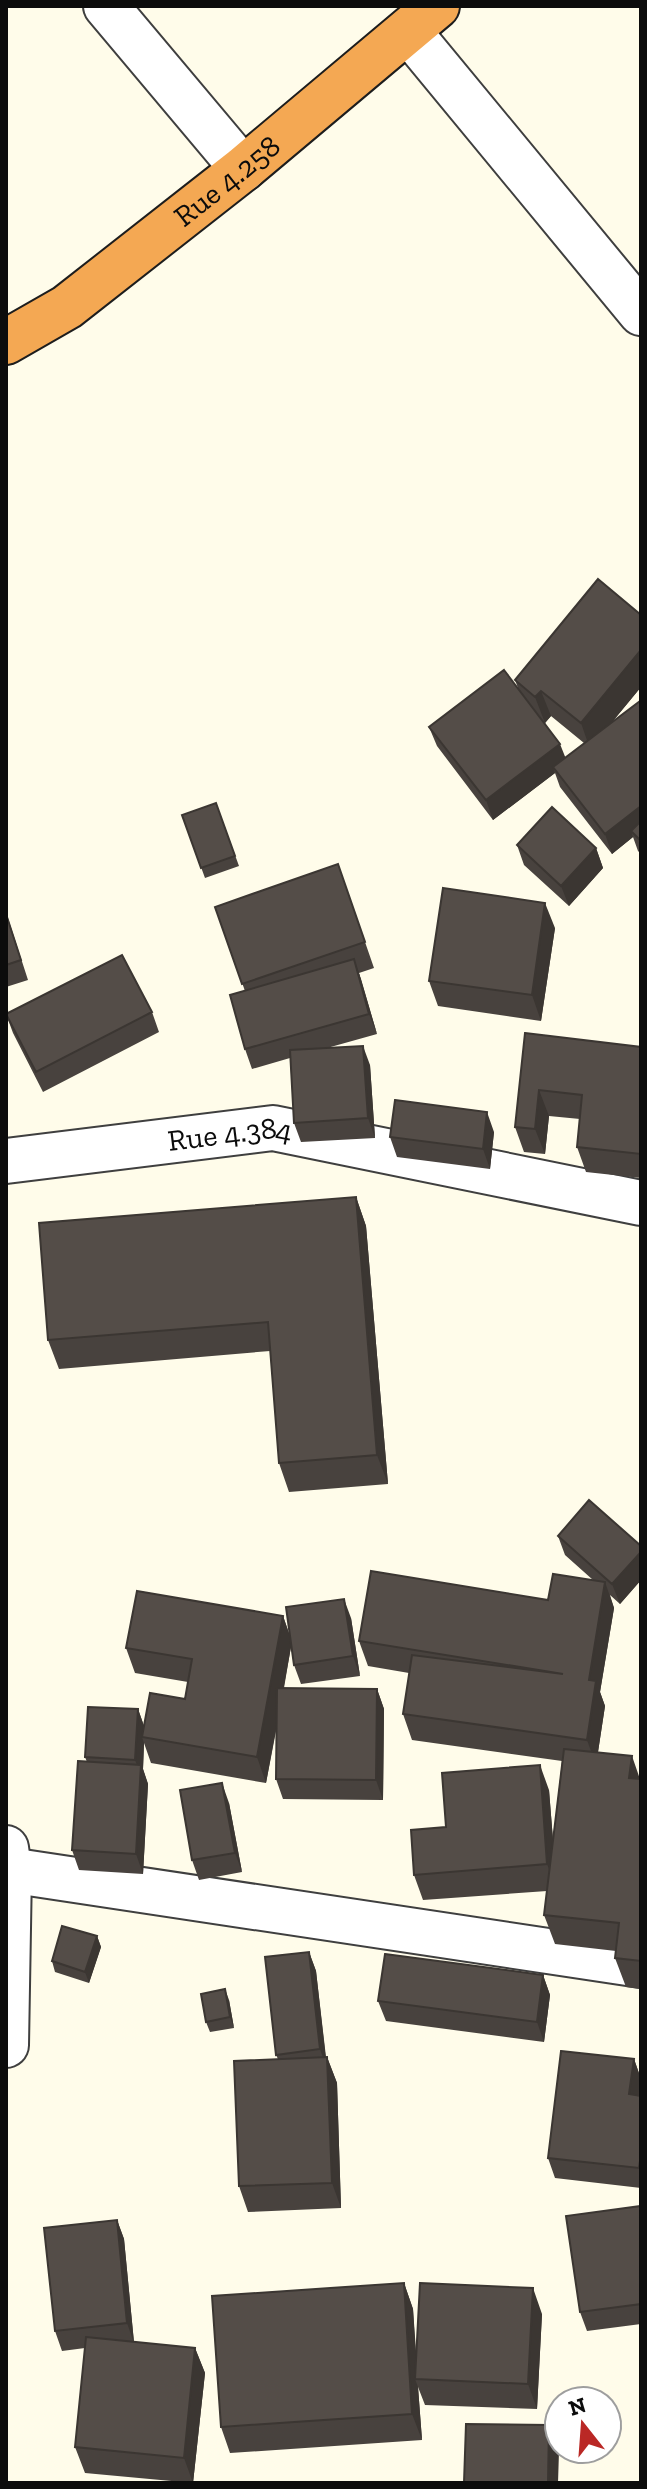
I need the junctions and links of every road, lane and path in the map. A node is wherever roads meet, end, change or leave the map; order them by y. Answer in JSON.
{"nodes":[{"id":1,"x":106,"y":6,"type":"edge"},
{"id":2,"x":423,"y":19,"type":"edge"},
{"id":3,"x":243,"y":169,"type":"junction"},
{"id":4,"x":641,"y":313,"type":"edge"},
{"id":5,"x":6,"y":342,"type":"edge"},
{"id":6,"x":6,"y":1161,"type":"edge"},
{"id":7,"x":641,"y":1203,"type":"edge"},
{"id":8,"x":8,"y":1859,"type":"edge"},
{"id":9,"x":641,"y":1965,"type":"edge"},
{"id":10,"x":6,"y":2045,"type":"edge"}],
"edges":[{"from":1,"to":3,"type":"street"},
{"from":2,"to":3,"type":"highway","name":"Rue 4.258"},
{"from":2,"to":4,"type":"street"},
{"from":3,"to":5,"type":"highway","name":"Rue 4.258"},
{"from":6,"to":7,"type":"street","name":"Rue 4.384"},
{"from":8,"to":9,"type":"street"},
{"from":8,"to":10,"type":"street"}]}
